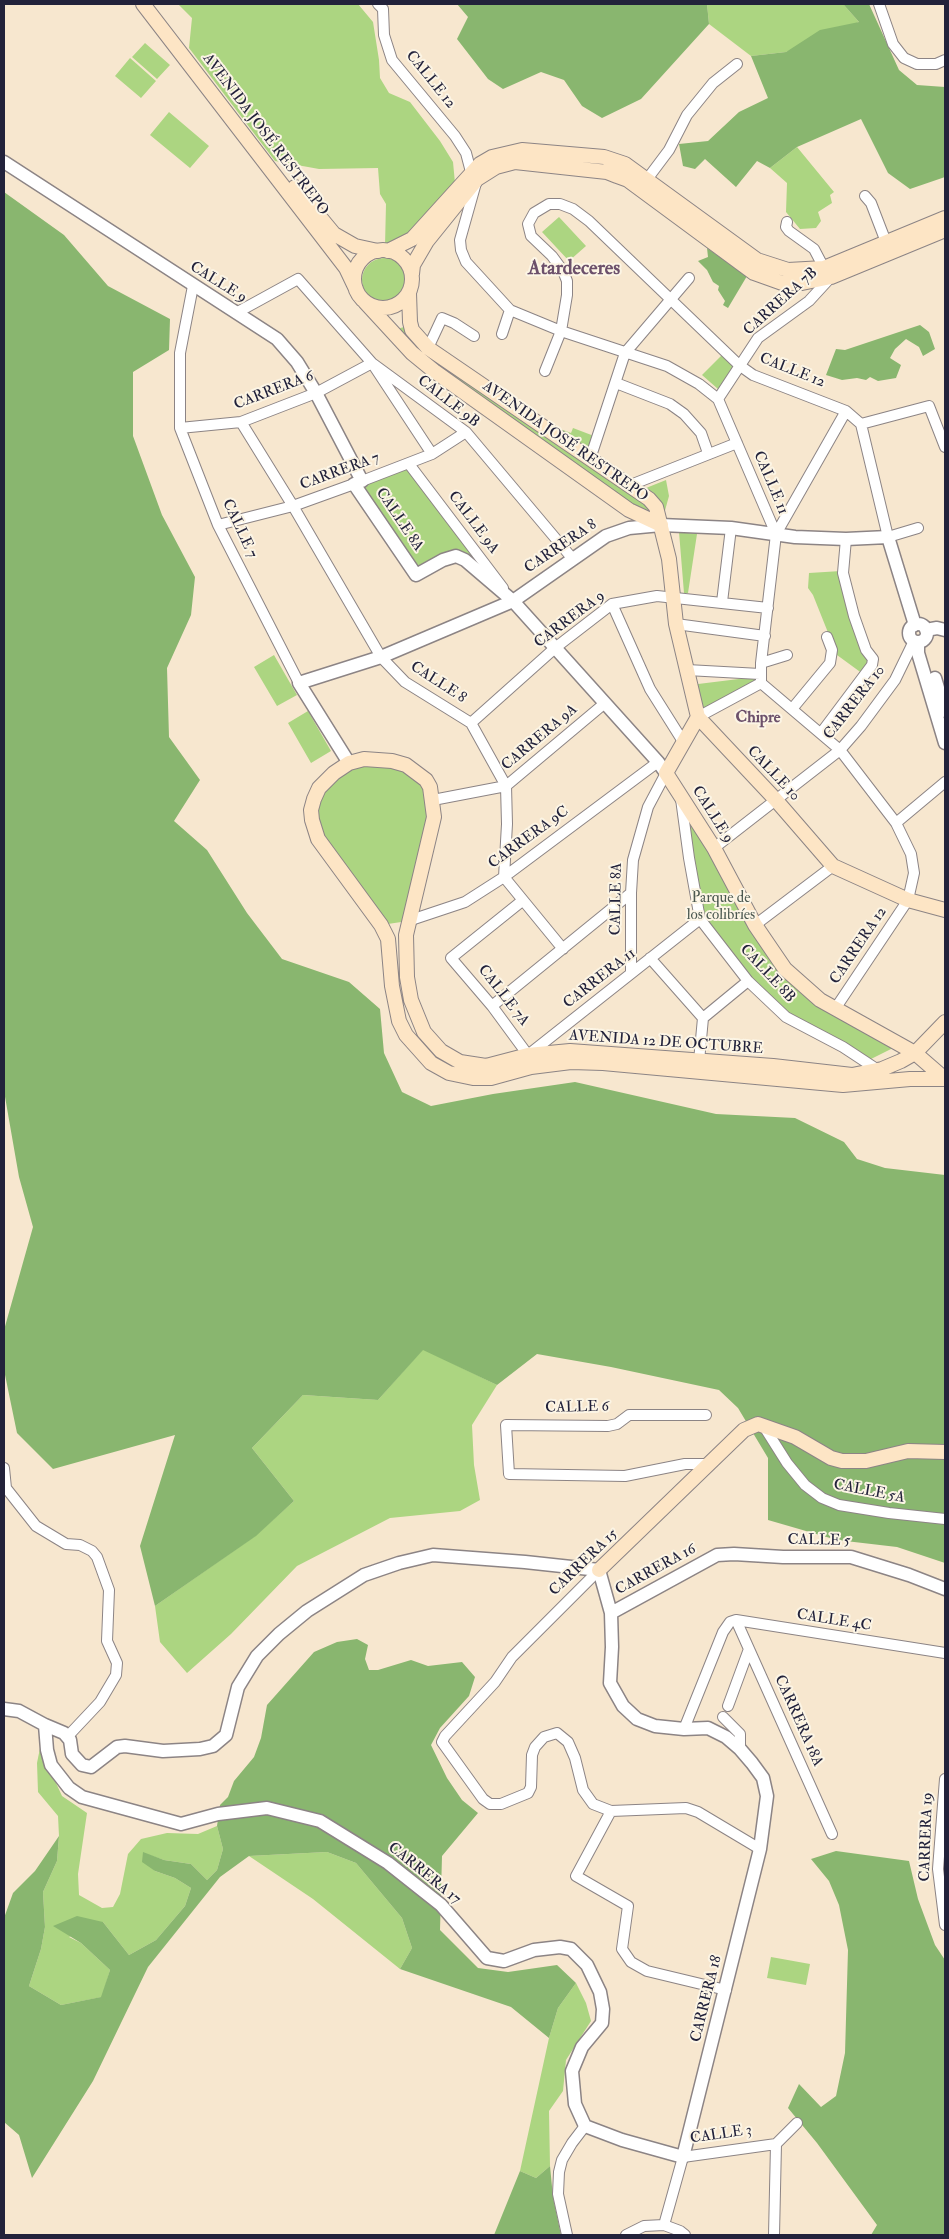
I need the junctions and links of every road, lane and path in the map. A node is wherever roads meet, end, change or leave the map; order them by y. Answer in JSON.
{"nodes":[{"id":1,"x":143,"y":4,"type":"edge"},
{"id":2,"x":156,"y":4,"type":"edge"},
{"id":3,"x":378,"y":4,"type":"edge"},
{"id":4,"x":879,"y":4,"type":"edge"},
{"id":5,"x":945,"y":60,"type":"edge"},
{"id":6,"x":737,"y":64,"type":"dead end"},
{"id":7,"x":4,"y":162,"type":"edge"},
{"id":8,"x":474,"y":176,"type":"junction"},
{"id":9,"x":648,"y":178,"type":"junction"},
{"id":10,"x":865,"y":196,"type":"dead end"},
{"id":11,"x":945,"y":218,"type":"edge"},
{"id":12,"x":787,"y":222,"type":"dead end"},
{"id":13,"x":945,"y":230,"type":"edge"},
{"id":14,"x":886,"y":242,"type":"junction"},
{"id":15,"x":383,"y":251,"type":"junction"},
{"id":16,"x":827,"y":272,"type":"junction"},
{"id":17,"x":412,"y":274,"type":"junction"},
{"id":18,"x":689,"y":278,"type":"dead end"},
{"id":19,"x":193,"y":286,"type":"junction"},
{"id":20,"x":356,"y":289,"type":"junction"},
{"id":21,"x":409,"y":293,"type":"junction"},
{"id":22,"x":670,"y":300,"type":"junction"},
{"id":23,"x":366,"y":302,"type":"junction"},
{"id":24,"x":510,"y":310,"type":"junction"},
{"id":25,"x":236,"y":313,"type":"junction"},
{"id":26,"x":561,"y":331,"type":"junction"},
{"id":27,"x":502,"y":334,"type":"dead end"},
{"id":28,"x":474,"y":336,"type":"dead end"},
{"id":29,"x":428,"y":348,"type":"junction"},
{"id":30,"x":625,"y":352,"type":"junction"},
{"id":31,"x":372,"y":363,"type":"junction"},
{"id":32,"x":739,"y":365,"type":"junction"},
{"id":33,"x":545,"y":371,"type":"dead end"},
{"id":34,"x":616,"y":383,"type":"junction"},
{"id":35,"x":316,"y":393,"type":"junction"},
{"id":36,"x":718,"y":399,"type":"junction"},
{"id":37,"x":846,"y":411,"type":"junction"},
{"id":38,"x":241,"y":422,"type":"junction"},
{"id":39,"x":861,"y":424,"type":"junction"},
{"id":40,"x":180,"y":428,"type":"junction"},
{"id":41,"x":466,"y":432,"type":"junction"},
{"id":42,"x":737,"y":443,"type":"junction"},
{"id":43,"x":945,"y":447,"type":"edge"},
{"id":44,"x":708,"y":453,"type":"junction"},
{"id":45,"x":432,"y":454,"type":"junction"},
{"id":46,"x":590,"y":459,"type":"junction"},
{"id":47,"x":409,"y":464,"type":"junction"},
{"id":48,"x":358,"y":482,"type":"junction"},
{"id":49,"x":628,"y":486,"type":"junction"},
{"id":50,"x":293,"y":506,"type":"junction"},
{"id":51,"x":661,"y":525,"type":"junction"},
{"id":52,"x":218,"y":526,"type":"junction"},
{"id":53,"x":731,"y":528,"type":"junction"},
{"id":54,"x":918,"y":528,"type":"dead end"},
{"id":55,"x":776,"y":534,"type":"junction"},
{"id":56,"x":888,"y":537,"type":"junction"},
{"id":57,"x":846,"y":539,"type":"junction"},
{"id":58,"x":456,"y":556,"type":"joint"},
{"id":59,"x":572,"y":558,"type":"junction"},
{"id":60,"x":672,"y":596,"type":"junction"},
{"id":61,"x":513,"y":601,"type":"junction"},
{"id":62,"x":722,"y":602,"type":"junction"},
{"id":63,"x":612,"y":604,"type":"junction"},
{"id":64,"x":768,"y":608,"type":"junction"},
{"id":65,"x":676,"y":624,"type":"junction"},
{"id":66,"x":945,"y":630,"type":"edge"},
{"id":67,"x":765,"y":636,"type":"junction"},
{"id":68,"x":919,"y":636,"type":"junction"},
{"id":69,"x":827,"y":637,"type":"dead end"},
{"id":70,"x":555,"y":648,"type":"junction"},
{"id":71,"x":787,"y":655,"type":"dead end"},
{"id":72,"x":381,"y":657,"type":"junction"},
{"id":73,"x":761,"y":663,"type":"junction"},
{"id":74,"x":687,"y":670,"type":"junction"},
{"id":75,"x":760,"y":678,"type":"junction"},
{"id":76,"x":299,"y":683,"type":"junction"},
{"id":77,"x":605,"y":703,"type":"junction"},
{"id":78,"x":792,"y":709,"type":"junction"},
{"id":79,"x":945,"y":711,"type":"edge"},
{"id":80,"x":698,"y":718,"type":"junction"},
{"id":81,"x":471,"y":723,"type":"junction"},
{"id":82,"x":822,"y":733,"type":"junction"},
{"id":83,"x":684,"y":743,"type":"junction"},
{"id":84,"x":945,"y":743,"type":"edge"},
{"id":85,"x":840,"y":750,"type":"junction"},
{"id":86,"x":349,"y":764,"type":"junction"},
{"id":87,"x":662,"y":767,"type":"junction"},
{"id":88,"x":945,"y":782,"type":"edge"},
{"id":89,"x":506,"y":786,"type":"junction"},
{"id":90,"x":681,"y":795,"type":"junction"},
{"id":91,"x":775,"y":799,"type":"junction"},
{"id":92,"x":433,"y":800,"type":"junction"},
{"id":93,"x":896,"y":823,"type":"junction"},
{"id":94,"x":714,"y":848,"type":"junction"},
{"id":95,"x":834,"y":866,"type":"junction"},
{"id":96,"x":504,"y":877,"type":"junction"},
{"id":97,"x":631,"y":893,"type":"junction"},
{"id":98,"x":908,"y":900,"type":"junction"},
{"id":99,"x":522,"y":901,"type":"junction"},
{"id":100,"x":945,"y":910,"type":"edge"},
{"id":101,"x":700,"y":918,"type":"junction"},
{"id":102,"x":408,"y":921,"type":"junction"},
{"id":103,"x":755,"y":925,"type":"junction"},
{"id":104,"x":563,"y":949,"type":"junction"},
{"id":105,"x":650,"y":958,"type":"junction"},
{"id":106,"x":632,"y":973,"type":"junction"},
{"id":107,"x":748,"y":981,"type":"junction"},
{"id":108,"x":492,"y":1006,"type":"junction"},
{"id":109,"x":835,"y":1009,"type":"junction"},
{"id":110,"x":703,"y":1018,"type":"junction"},
{"id":111,"x":945,"y":1022,"type":"edge"},
{"id":112,"x":915,"y":1053,"type":"junction"},
{"id":113,"x":529,"y":1061,"type":"junction"},
{"id":114,"x":699,"y":1061,"type":"junction"},
{"id":115,"x":878,"y":1070,"type":"junction"},
{"id":116,"x":945,"y":1079,"type":"edge"},
{"id":117,"x":706,"y":1415,"type":"dead end"},
{"id":118,"x":763,"y":1424,"type":"junction"},
{"id":119,"x":945,"y":1452,"type":"edge"},
{"id":120,"x":710,"y":1464,"type":"junction"},
{"id":121,"x":4,"y":1468,"type":"edge"},
{"id":122,"x":945,"y":1519,"type":"edge"},
{"id":123,"x":717,"y":1555,"type":"joint"},
{"id":124,"x":599,"y":1570,"type":"junction"},
{"id":125,"x":945,"y":1589,"type":"edge"},
{"id":126,"x":612,"y":1613,"type":"junction"},
{"id":127,"x":736,"y":1620,"type":"junction"},
{"id":128,"x":749,"y":1649,"type":"junction"},
{"id":129,"x":945,"y":1653,"type":"edge"},
{"id":130,"x":728,"y":1706,"type":"dead end"},
{"id":131,"x":4,"y":1709,"type":"edge"},
{"id":132,"x":723,"y":1717,"type":"dead end"},
{"id":133,"x":45,"y":1725,"type":"junction"},
{"id":134,"x":684,"y":1729,"type":"junction"},
{"id":135,"x":68,"y":1736,"type":"junction"},
{"id":136,"x":740,"y":1748,"type":"junction"},
{"id":137,"x":945,"y":1779,"type":"edge"},
{"id":138,"x":611,"y":1811,"type":"junction"},
{"id":139,"x":943,"y":1824,"type":"edge"},
{"id":140,"x":832,"y":1834,"type":"dead end"},
{"id":141,"x":760,"y":1848,"type":"junction"},
{"id":142,"x":942,"y":1869,"type":"edge"},
{"id":143,"x":944,"y":1918,"type":"edge"},
{"id":144,"x":726,"y":1990,"type":"junction"},
{"id":145,"x":797,"y":2123,"type":"dead end"},
{"id":146,"x":585,"y":2126,"type":"junction"},
{"id":147,"x":776,"y":2144,"type":"junction"},
{"id":148,"x":684,"y":2157,"type":"junction"},
{"id":149,"x":664,"y":2225,"type":"junction"},
{"id":150,"x":567,"y":2235,"type":"edge"},
{"id":151,"x":626,"y":2235,"type":"edge"},
{"id":152,"x":685,"y":2235,"type":"edge"},
{"id":153,"x":774,"y":2235,"type":"edge"}],
"edges":[{"from":1,"to":20,"type":"main road","name":"AVENIDA JOSÉ RESTREPO"},
{"from":2,"to":15,"type":"main road","name":"AVENIDA JOSÉ RESTREPO"},
{"from":3,"to":8,"type":"street","name":"CALLE 12"},
{"from":4,"to":5,"type":"street"},
{"from":6,"to":9,"type":"street"},
{"from":7,"to":19,"type":"street","name":"CALLE 9"},
{"from":8,"to":9,"type":"main road"},
{"from":8,"to":15,"type":"main road"},
{"from":8,"to":16,"type":"main road"},
{"from":8,"to":17,"type":"main road"},
{"from":8,"to":24,"type":"street","name":"CALLE 11"},
{"from":9,"to":16,"type":"main road"},
{"from":10,"to":14,"type":"street"},
{"from":11,"to":14,"type":"main road"},
{"from":12,"to":16,"type":"street","name":"CARRERA 7B"},
{"from":13,"to":16,"type":"main road"},
{"from":14,"to":16,"type":"main road"},
{"from":15,"to":17,"type":"main road"},
{"from":15,"to":20,"type":"main road"},
{"from":16,"to":32,"type":"street","name":"CARRERA 7B"},
{"from":17,"to":21,"type":"main road"},
{"from":18,"to":22,"type":"street"},
{"from":19,"to":25,"type":"street","name":"CALLE 9"},
{"from":19,"to":40,"type":"street","name":"CALLE 7"},
{"from":20,"to":23,"type":"main road"},
{"from":21,"to":23,"type":"main road"},
{"from":21,"to":29,"type":"main road","name":"AVENIDA JOSÉ RESTREPO"},
{"from":22,"to":26,"type":"street","name":"CALLE 12"},
{"from":22,"to":30,"type":"street"},
{"from":22,"to":32,"type":"street","name":"CALLE 12"},
{"from":23,"to":51,"type":"main road","name":"AVENIDA JOSÉ RESTREPO"},
{"from":24,"to":26,"type":"street","name":"CALLE 11"},
{"from":24,"to":27,"type":"street"},
{"from":25,"to":31,"type":"street","name":"CALLE 9B"},
{"from":25,"to":35,"type":"street","name":"CALLE 9"},
{"from":26,"to":30,"type":"street","name":"CALLE 11"},
{"from":26,"to":33,"type":"street"},
{"from":28,"to":29,"type":"street"},
{"from":29,"to":46,"type":"main road","name":"AVENIDA JOSÉ RESTREPO"},
{"from":30,"to":34,"type":"street"},
{"from":30,"to":36,"type":"street","name":"CALLE 11"},
{"from":31,"to":35,"type":"street","name":"CARRERA 6"},
{"from":31,"to":41,"type":"street","name":"CALLE 9B"},
{"from":31,"to":45,"type":"street"},
{"from":32,"to":36,"type":"street","name":"CARRERA 7B"},
{"from":32,"to":37,"type":"street","name":"CALLE 12"},
{"from":34,"to":44,"type":"street"},
{"from":34,"to":46,"type":"street"},
{"from":35,"to":38,"type":"street","name":"CARRERA 6"},
{"from":35,"to":48,"type":"street","name":"CALLE 9"},
{"from":36,"to":42,"type":"street","name":"CALLE 11"},
{"from":37,"to":39,"type":"street","name":"CALLE 12"},
{"from":37,"to":55,"type":"street"},
{"from":38,"to":40,"type":"street","name":"CARRERA 6"},
{"from":38,"to":50,"type":"street","name":"CALLE 8"},
{"from":39,"to":43,"type":"street"},
{"from":39,"to":56,"type":"street"},
{"from":40,"to":52,"type":"street","name":"CALLE 7"},
{"from":41,"to":45,"type":"street","name":"CARRERA 7"},
{"from":41,"to":59,"type":"street","name":"CALLE 9B"},
{"from":42,"to":44,"type":"street"},
{"from":42,"to":55,"type":"street","name":"CALLE 11"},
{"from":44,"to":49,"type":"street"},
{"from":45,"to":47,"type":"street","name":"CARRERA 7"},
{"from":46,"to":49,"type":"main road","name":"AVENIDA JOSÉ RESTREPO"},
{"from":47,"to":48,"type":"street","name":"CARRERA 7"},
{"from":47,"to":61,"type":"street","name":"CALLE 9A"},
{"from":48,"to":50,"type":"street","name":"CARRERA 7"},
{"from":48,"to":58,"type":"street","name":"CALLE 8A"},
{"from":49,"to":51,"type":"main road","name":"AVENIDA JOSÉ RESTREPO"},
{"from":50,"to":52,"type":"street","name":"CARRERA 7"},
{"from":50,"to":72,"type":"street","name":"CALLE 8"},
{"from":51,"to":53,"type":"street","name":"CARRERA 8"},
{"from":51,"to":59,"type":"street","name":"CARRERA 8"},
{"from":51,"to":60,"type":"main road"},
{"from":52,"to":76,"type":"street","name":"CALLE 7"},
{"from":53,"to":55,"type":"street","name":"CARRERA 8"},
{"from":53,"to":62,"type":"street"},
{"from":54,"to":56,"type":"street","name":"CARRERA 8"},
{"from":55,"to":57,"type":"street","name":"CARRERA 8"},
{"from":55,"to":64,"type":"street","name":"CALLE 11"},
{"from":56,"to":57,"type":"street","name":"CARRERA 8"},
{"from":56,"to":68,"type":"street"},
{"from":57,"to":82,"type":"street"},
{"from":58,"to":61,"type":"street","name":"CALLE 9"},
{"from":59,"to":61,"type":"street","name":"CARRERA 8"},
{"from":60,"to":62,"type":"street","name":"CARRERA 9"},
{"from":60,"to":63,"type":"street","name":"CARRERA 9"},
{"from":60,"to":65,"type":"main road"},
{"from":61,"to":70,"type":"street","name":"CALLE 9"},
{"from":61,"to":72,"type":"street","name":"CARRERA 8"},
{"from":62,"to":64,"type":"street","name":"CARRERA 9"},
{"from":63,"to":70,"type":"street","name":"CARRERA 9"},
{"from":63,"to":83,"type":"street"},
{"from":64,"to":67,"type":"street","name":"CALLE 11"},
{"from":65,"to":67,"type":"street"},
{"from":65,"to":74,"type":"main road"},
{"from":66,"to":68,"type":"street"},
{"from":67,"to":73,"type":"street","name":"CALLE 11"},
{"from":68,"to":79,"type":"street"},
{"from":68,"to":84,"type":"street"},
{"from":68,"to":85,"type":"street","name":"CARRERA 10"},
{"from":69,"to":78,"type":"street"},
{"from":70,"to":77,"type":"street","name":"CALLE 9"},
{"from":70,"to":81,"type":"street","name":"CARRERA 9"},
{"from":71,"to":73,"type":"street"},
{"from":72,"to":76,"type":"street","name":"CARRERA 8"},
{"from":72,"to":81,"type":"street","name":"CALLE 8"},
{"from":73,"to":75,"type":"street","name":"CALLE 11"},
{"from":74,"to":75,"type":"street"},
{"from":74,"to":80,"type":"main road"},
{"from":75,"to":78,"type":"street"},
{"from":75,"to":80,"type":"street"},
{"from":76,"to":86,"type":"street","name":"CALLE 7"},
{"from":77,"to":87,"type":"street","name":"CALLE 9"},
{"from":77,"to":89,"type":"street","name":"CARRERA 9A"},
{"from":78,"to":82,"type":"street"},
{"from":80,"to":83,"type":"main road","name":"CARRERA 9C"},
{"from":80,"to":91,"type":"main road","name":"CALLE 10"},
{"from":81,"to":89,"type":"street","name":"CALLE 8"},
{"from":82,"to":85,"type":"street"},
{"from":83,"to":87,"type":"main road","name":"CARRERA 9C"},
{"from":85,"to":91,"type":"street","name":"CARRERA 10"},
{"from":85,"to":93,"type":"street"},
{"from":86,"to":92,"type":"main road","name":"AVENIDA 12 DE OCTUBRE"},
{"from":86,"to":113,"type":"main road","name":"AVENIDA 12 DE OCTUBRE"},
{"from":87,"to":90,"type":"main road","name":"CALLE 9"},
{"from":87,"to":96,"type":"street","name":"CARRERA 9C"},
{"from":87,"to":97,"type":"street","name":"CALLE 8A"},
{"from":88,"to":93,"type":"street"},
{"from":89,"to":92,"type":"street","name":"CARRERA 9A"},
{"from":89,"to":96,"type":"street","name":"CALLE 8"},
{"from":90,"to":94,"type":"main road","name":"CALLE 9"},
{"from":90,"to":101,"type":"street","name":"CALLE 8B"},
{"from":91,"to":94,"type":"street","name":"CARRERA 10"},
{"from":91,"to":95,"type":"main road","name":"CALLE 10"},
{"from":92,"to":102,"type":"main road","name":"AVENIDA 12 DE OCTUBRE"},
{"from":93,"to":98,"type":"street"},
{"from":94,"to":103,"type":"main road","name":"CALLE 9"},
{"from":95,"to":98,"type":"main road","name":"CALLE 10"},
{"from":95,"to":103,"type":"street"},
{"from":96,"to":99,"type":"street"},
{"from":96,"to":102,"type":"street","name":"CARRERA 9C"},
{"from":97,"to":104,"type":"street"},
{"from":97,"to":106,"type":"street","name":"CALLE 8A"},
{"from":98,"to":100,"type":"main road","name":"CALLE 10"},
{"from":98,"to":109,"type":"street","name":"CARRERA 12"},
{"from":99,"to":104,"type":"street"},
{"from":99,"to":108,"type":"street","name":"CALLE 7A"},
{"from":101,"to":105,"type":"street","name":"CARRERA 11"},
{"from":101,"to":107,"type":"street","name":"CALLE 8B"},
{"from":102,"to":113,"type":"main road","name":"AVENIDA 12 DE OCTUBRE"},
{"from":103,"to":109,"type":"main road","name":"CALLE 9"},
{"from":104,"to":108,"type":"street"},
{"from":105,"to":106,"type":"street","name":"CARRERA 11"},
{"from":105,"to":110,"type":"street"},
{"from":106,"to":113,"type":"street","name":"CARRERA 11"},
{"from":107,"to":110,"type":"street"},
{"from":107,"to":115,"type":"street","name":"CALLE 8B"},
{"from":108,"to":113,"type":"street","name":"CALLE 7A"},
{"from":109,"to":112,"type":"main road","name":"CALLE 9"},
{"from":110,"to":114,"type":"street"},
{"from":111,"to":112,"type":"main road","name":"AVENIDA 12 DE OCTUBRE"},
{"from":112,"to":115,"type":"main road","name":"AVENIDA 12 DE OCTUBRE"},
{"from":112,"to":116,"type":"main road","name":"CALLE 9"},
{"from":113,"to":114,"type":"main road","name":"AVENIDA 12 DE OCTUBRE"},
{"from":113,"to":116,"type":"main road","name":"AVENIDA 12 DE OCTUBRE"},
{"from":114,"to":115,"type":"main road","name":"AVENIDA 12 DE OCTUBRE"},
{"from":117,"to":120,"type":"street","name":"CALLE 6"},
{"from":118,"to":119,"type":"main road"},
{"from":118,"to":120,"type":"main road","name":"CARRERA 15"},
{"from":118,"to":122,"type":"street","name":"CALLE 5A"},
{"from":120,"to":124,"type":"main road","name":"CARRERA 15"},
{"from":121,"to":135,"type":"street"},
{"from":123,"to":125,"type":"street","name":"CALLE 5"},
{"from":123,"to":126,"type":"street","name":"CARRERA 16"},
{"from":124,"to":126,"type":"street"},
{"from":124,"to":135,"type":"street"},
{"from":124,"to":138,"type":"street","name":"CARRERA 15"},
{"from":126,"to":134,"type":"street"},
{"from":127,"to":128,"type":"street","name":"CARRERA 18A"},
{"from":127,"to":129,"type":"street","name":"CALLE 4C"},
{"from":127,"to":134,"type":"street"},
{"from":128,"to":130,"type":"street"},
{"from":128,"to":140,"type":"street","name":"CARRERA 18A"},
{"from":131,"to":133,"type":"street"},
{"from":132,"to":136,"type":"street"},
{"from":133,"to":135,"type":"street"},
{"from":133,"to":146,"type":"street","name":"CARRERA 17"},
{"from":134,"to":136,"type":"street"},
{"from":136,"to":141,"type":"street","name":"CARRERA 18"},
{"from":137,"to":139,"type":"street","name":"CARRERA 19"},
{"from":138,"to":141,"type":"street"},
{"from":138,"to":144,"type":"street"},
{"from":139,"to":142,"type":"street","name":"CARRERA 19"},
{"from":141,"to":144,"type":"street","name":"CARRERA 18"},
{"from":142,"to":143,"type":"street","name":"CARRERA 19"},
{"from":144,"to":148,"type":"street","name":"CARRERA 18"},
{"from":145,"to":147,"type":"street"},
{"from":146,"to":148,"type":"street","name":"CALLE 3"},
{"from":146,"to":150,"type":"street"},
{"from":147,"to":148,"type":"street","name":"CALLE 3"},
{"from":147,"to":153,"type":"street"},
{"from":148,"to":149,"type":"street","name":"CARRERA 18"},
{"from":149,"to":151,"type":"street"},
{"from":149,"to":152,"type":"street"}]}
